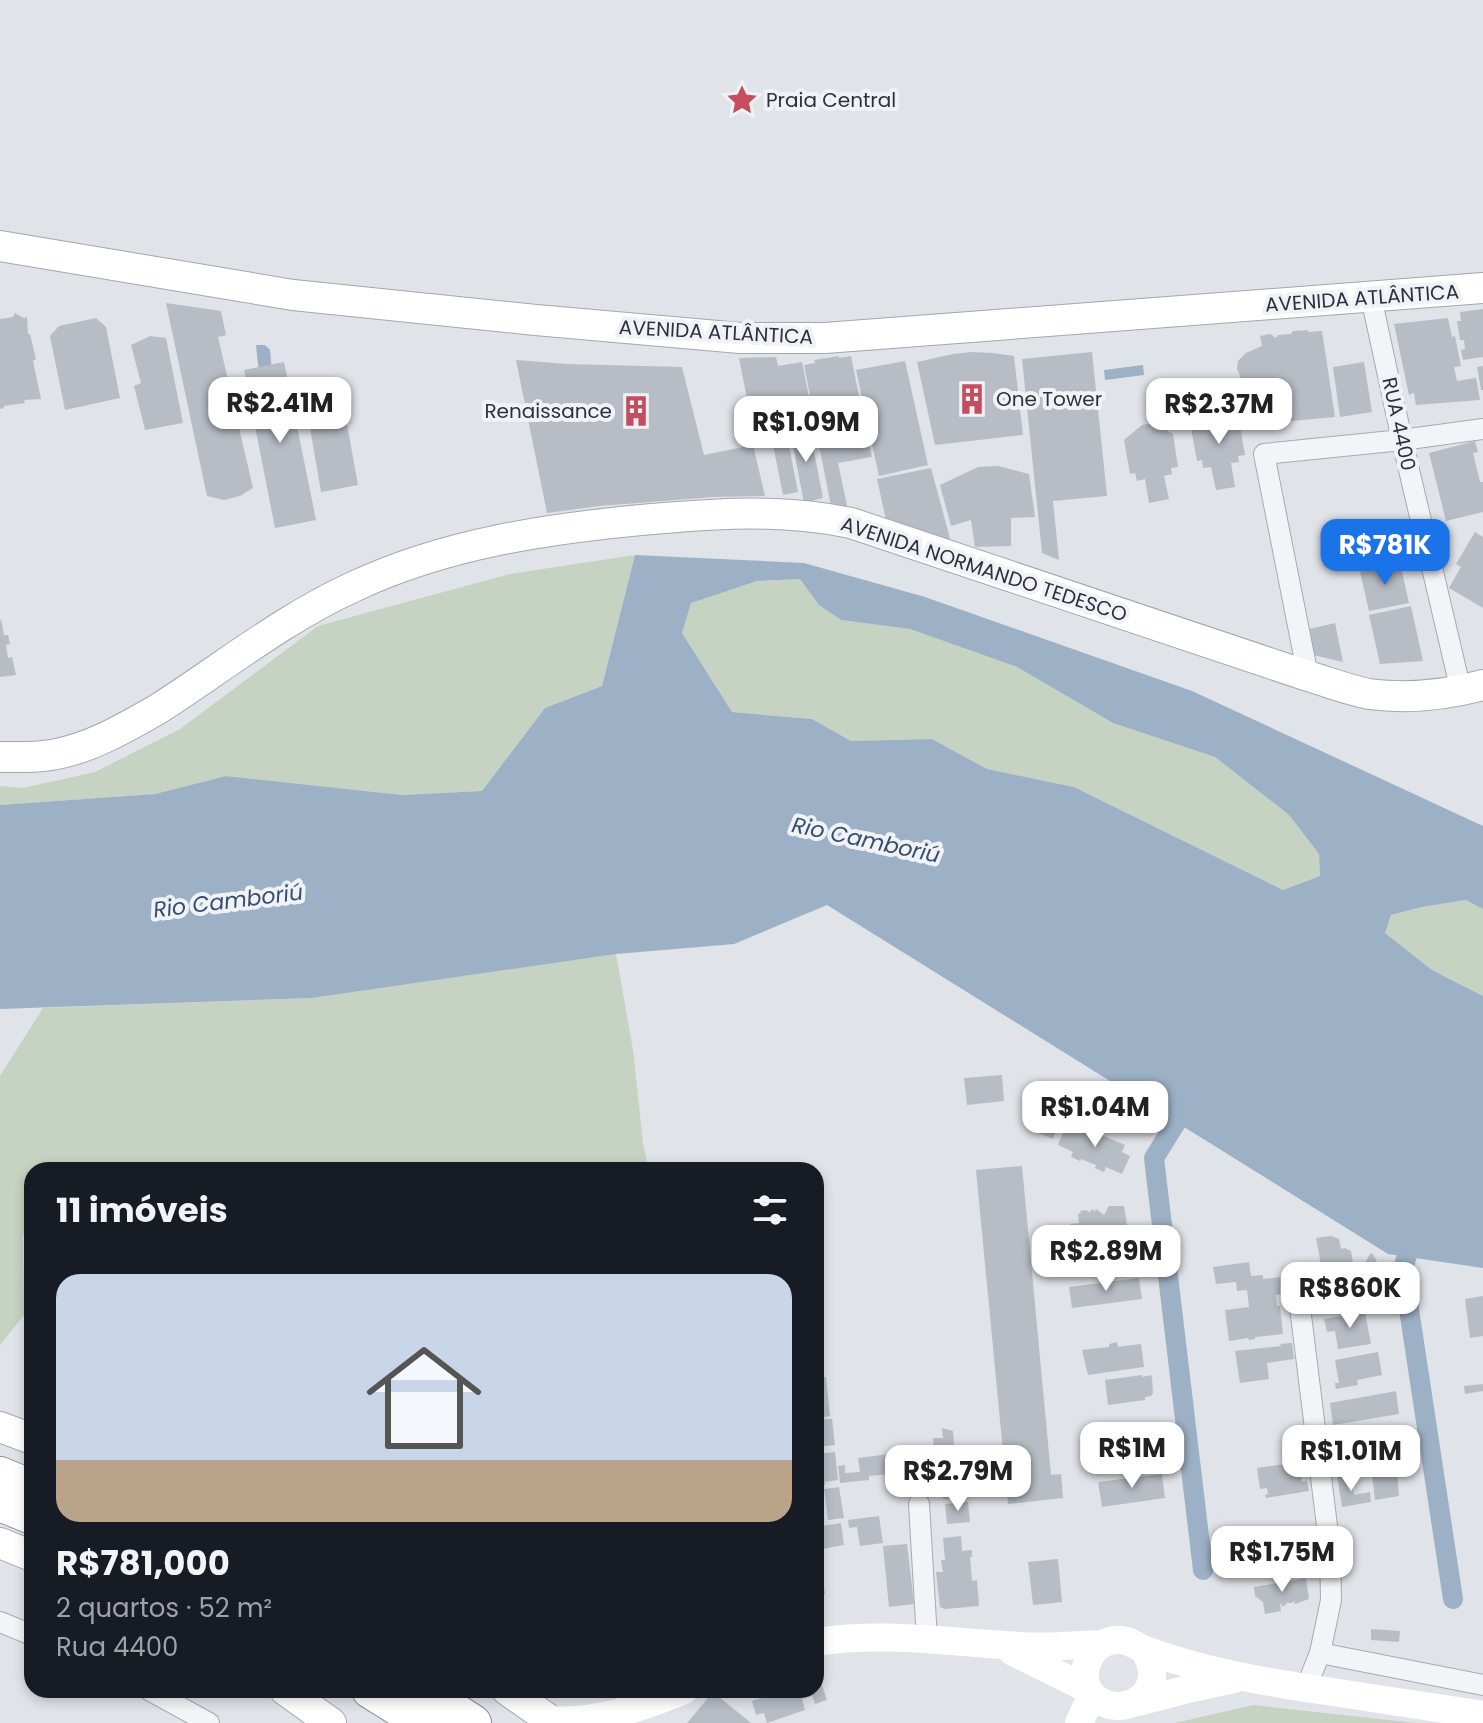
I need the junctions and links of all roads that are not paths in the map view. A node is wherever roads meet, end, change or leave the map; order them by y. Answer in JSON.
{"nodes":[{"id":1,"x":0,"y":246,"type":"edge"},
{"id":2,"x":1483,"y":288,"type":"edge"},
{"id":3,"x":1371,"y":297,"type":"junction"},
{"id":4,"x":1483,"y":429,"type":"edge"},
{"id":5,"x":1402,"y":440,"type":"junction"},
{"id":6,"x":1308,"y":676,"type":"junction"},
{"id":7,"x":1472,"y":688,"type":"edge"},
{"id":8,"x":0,"y":757,"type":"edge"},
{"id":9,"x":1296,"y":1275,"type":"dead end"},
{"id":10,"x":0,"y":1427,"type":"edge"},
{"id":11,"x":24,"y":1436,"type":"edge"},
{"id":12,"x":0,"y":1475,"type":"edge"},
{"id":13,"x":24,"y":1485,"type":"edge"},
{"id":14,"x":0,"y":1503,"type":"edge"},
{"id":15,"x":919,"y":1504,"type":"dead end"},
{"id":16,"x":24,"y":1513,"type":"edge"},
{"id":17,"x":0,"y":1543,"type":"edge"},
{"id":18,"x":24,"y":1553,"type":"edge"},
{"id":19,"x":0,"y":1622,"type":"edge"},
{"id":20,"x":24,"y":1632,"type":"edge"},
{"id":21,"x":927,"y":1639,"type":"junction"},
{"id":22,"x":824,"y":1641,"type":"edge"},
{"id":23,"x":994,"y":1644,"type":"junction"},
{"id":24,"x":1102,"y":1644,"type":"junction"},
{"id":25,"x":1143,"y":1649,"type":"junction"},
{"id":26,"x":1320,"y":1653,"type":"junction"},
{"id":27,"x":1247,"y":1677,"type":"junction"},
{"id":28,"x":1483,"y":1685,"type":"edge"},
{"id":29,"x":1306,"y":1688,"type":"junction"},
{"id":30,"x":1090,"y":1692,"type":"junction"},
{"id":31,"x":164,"y":1698,"type":"edge"},
{"id":32,"x":296,"y":1698,"type":"edge"},
{"id":33,"x":359,"y":1698,"type":"edge"},
{"id":34,"x":383,"y":1698,"type":"edge"},
{"id":35,"x":434,"y":1698,"type":"edge"},
{"id":36,"x":518,"y":1698,"type":"edge"},
{"id":37,"x":670,"y":1698,"type":"edge"},
{"id":38,"x":1125,"y":1710,"type":"edge"},
{"id":39,"x":639,"y":1715,"type":"edge"},
{"id":40,"x":1483,"y":1715,"type":"edge"},
{"id":41,"x":551,"y":1721,"type":"edge"},
{"id":42,"x":209,"y":1723,"type":"edge"},
{"id":43,"x":331,"y":1723,"type":"edge"},
{"id":44,"x":387,"y":1723,"type":"edge"},
{"id":45,"x":423,"y":1723,"type":"edge"},
{"id":46,"x":473,"y":1723,"type":"edge"},
{"id":47,"x":1079,"y":1723,"type":"edge"}],
"edges":[{"from":1,"to":3,"type":"main road","name":"AVENIDA ATLÂNTICA"},
{"from":2,"to":3,"type":"main road","name":"AVENIDA ATLÂNTICA"},
{"from":3,"to":5,"type":"street","name":"RUA 4400"},
{"from":4,"to":5,"type":"street"},
{"from":5,"to":6,"type":"street"},
{"from":5,"to":7,"type":"street","name":"RUA 4400"},
{"from":6,"to":7,"type":"main road","name":"AVENIDA NORMANDO TEDESCO"},
{"from":6,"to":8,"type":"main road","name":"AVENIDA NORMANDO TEDESCO"},
{"from":9,"to":26,"type":"street"},
{"from":10,"to":11,"type":"main road"},
{"from":12,"to":13,"type":"highway"},
{"from":14,"to":16,"type":"highway"},
{"from":15,"to":21,"type":"street"},
{"from":17,"to":18,"type":"main road"},
{"from":19,"to":20,"type":"street"},
{"from":21,"to":22,"type":"main road"},
{"from":21,"to":23,"type":"main road"},
{"from":23,"to":24,"type":"main road"},
{"from":23,"to":30,"type":"main road"},
{"from":24,"to":25,"type":"main road"},
{"from":24,"to":30,"type":"main road"},
{"from":25,"to":27,"type":"main road"},
{"from":25,"to":38,"type":"main road"},
{"from":26,"to":28,"type":"street"},
{"from":26,"to":29,"type":"street"},
{"from":27,"to":29,"type":"main road"},
{"from":27,"to":38,"type":"main road"},
{"from":29,"to":40,"type":"main road"},
{"from":30,"to":38,"type":"main road"},
{"from":30,"to":47,"type":"main road"},
{"from":31,"to":42,"type":"street"},
{"from":32,"to":43,"type":"main road"},
{"from":33,"to":44,"type":"highway"},
{"from":34,"to":45,"type":"highway"},
{"from":35,"to":46,"type":"highway"},
{"from":36,"to":41,"type":"main road"},
{"from":37,"to":39,"type":"main road"},
{"from":39,"to":41,"type":"main road"}]}
